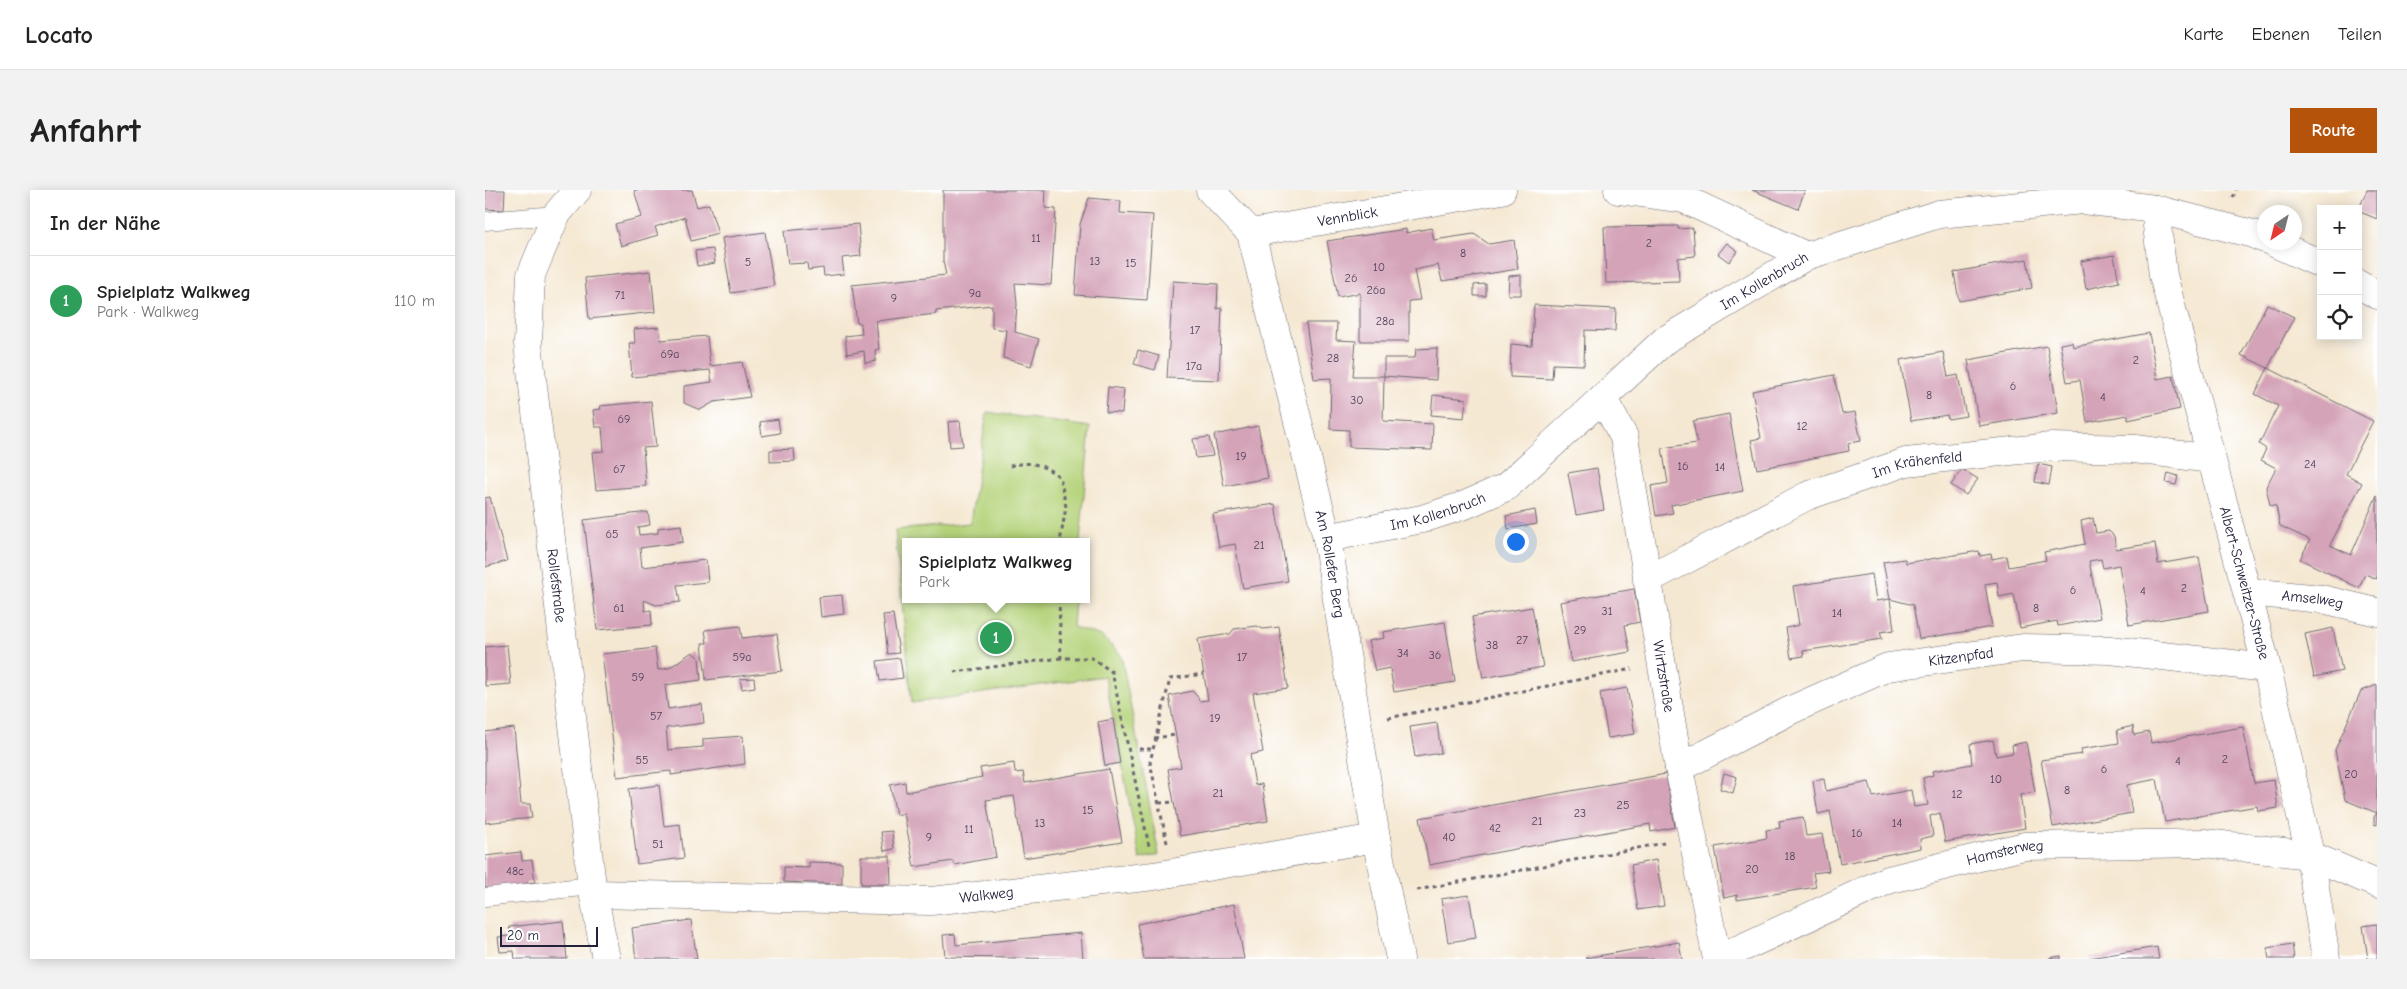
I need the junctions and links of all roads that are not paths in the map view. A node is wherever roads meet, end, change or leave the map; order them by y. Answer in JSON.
{"nodes":[{"id":1,"x":577,"y":190,"type":"edge"},
{"id":2,"x":1209,"y":190,"type":"edge"},
{"id":3,"x":1502,"y":190,"type":"edge"},
{"id":4,"x":1618,"y":190,"type":"edge"},
{"id":5,"x":2155,"y":209,"type":"junction"},
{"id":6,"x":555,"y":215,"type":"junction"},
{"id":7,"x":485,"y":221,"type":"edge"},
{"id":8,"x":1251,"y":233,"type":"junction"},
{"id":9,"x":2257,"y":236,"type":"edge"},
{"id":10,"x":2290,"y":250,"type":"edge"},
{"id":11,"x":1806,"y":256,"type":"junction"},
{"id":12,"x":2317,"y":262,"type":"edge"},
{"id":13,"x":2362,"y":286,"type":"edge"},
{"id":14,"x":2377,"y":295,"type":"edge"},
{"id":15,"x":1603,"y":399,"type":"junction"},
{"id":16,"x":2211,"y":459,"type":"junction"},
{"id":17,"x":1327,"y":538,"type":"junction"},
{"id":18,"x":1647,"y":580,"type":"junction"},
{"id":19,"x":2248,"y":592,"type":"junction"},
{"id":20,"x":2377,"y":612,"type":"edge"},
{"id":21,"x":2267,"y":668,"type":"junction"},
{"id":22,"x":1679,"y":768,"type":"junction"},
{"id":23,"x":1376,"y":838,"type":"junction"},
{"id":24,"x":2310,"y":855,"type":"junction"},
{"id":25,"x":2377,"y":884,"type":"edge"},
{"id":26,"x":593,"y":890,"type":"junction"},
{"id":27,"x":485,"y":897,"type":"edge"},
{"id":28,"x":606,"y":959,"type":"edge"},
{"id":29,"x":1400,"y":959,"type":"edge"},
{"id":30,"x":1717,"y":959,"type":"edge"},
{"id":31,"x":2326,"y":959,"type":"edge"}],
"edges":[{"from":1,"to":6,"type":"street","name":"Rollefstraße"},
{"from":2,"to":8,"type":"street"},
{"from":3,"to":8,"type":"street","name":"Vennblick"},
{"from":4,"to":11,"type":"street"},
{"from":5,"to":9,"type":"street","name":"Im Kollenbruch"},
{"from":5,"to":11,"type":"street","name":"Im Kollenbruch"},
{"from":5,"to":16,"type":"street","name":"Albert-Schweitzer-Straße"},
{"from":6,"to":7,"type":"lane"},
{"from":6,"to":26,"type":"street","name":"Rollefstraße"},
{"from":8,"to":17,"type":"street","name":"Am Rollefer Berg"},
{"from":10,"to":12,"type":"street"},
{"from":11,"to":15,"type":"street","name":"Im Kollenbruch"},
{"from":13,"to":14,"type":"street"},
{"from":15,"to":17,"type":"street","name":"Im Kollenbruch"},
{"from":15,"to":18,"type":"street","name":"Wirtzstraße"},
{"from":16,"to":18,"type":"street","name":"Im Krähenfeld"},
{"from":16,"to":19,"type":"street","name":"Albert-Schweitzer-Straße"},
{"from":17,"to":23,"type":"street","name":"Am Rollefer Berg"},
{"from":18,"to":22,"type":"street","name":"Wirtzstraße"},
{"from":19,"to":20,"type":"street","name":"Amselweg"},
{"from":19,"to":21,"type":"street","name":"Albert-Schweitzer-Straße"},
{"from":21,"to":22,"type":"street","name":"Kitzenpfad"},
{"from":21,"to":24,"type":"street","name":"Albert-Schweitzer-Straße"},
{"from":22,"to":30,"type":"street","name":"Wirtzstraße"},
{"from":23,"to":26,"type":"street","name":"Walkweg"},
{"from":23,"to":29,"type":"street","name":"Am Rollefer Berg"},
{"from":24,"to":25,"type":"street","name":"Hamsterweg"},
{"from":24,"to":30,"type":"street","name":"Hamsterweg"},
{"from":24,"to":31,"type":"street","name":"Albert-Schweitzer-Straße"},
{"from":26,"to":27,"type":"lane"},
{"from":26,"to":28,"type":"street","name":"Rollefstraße"}]}
